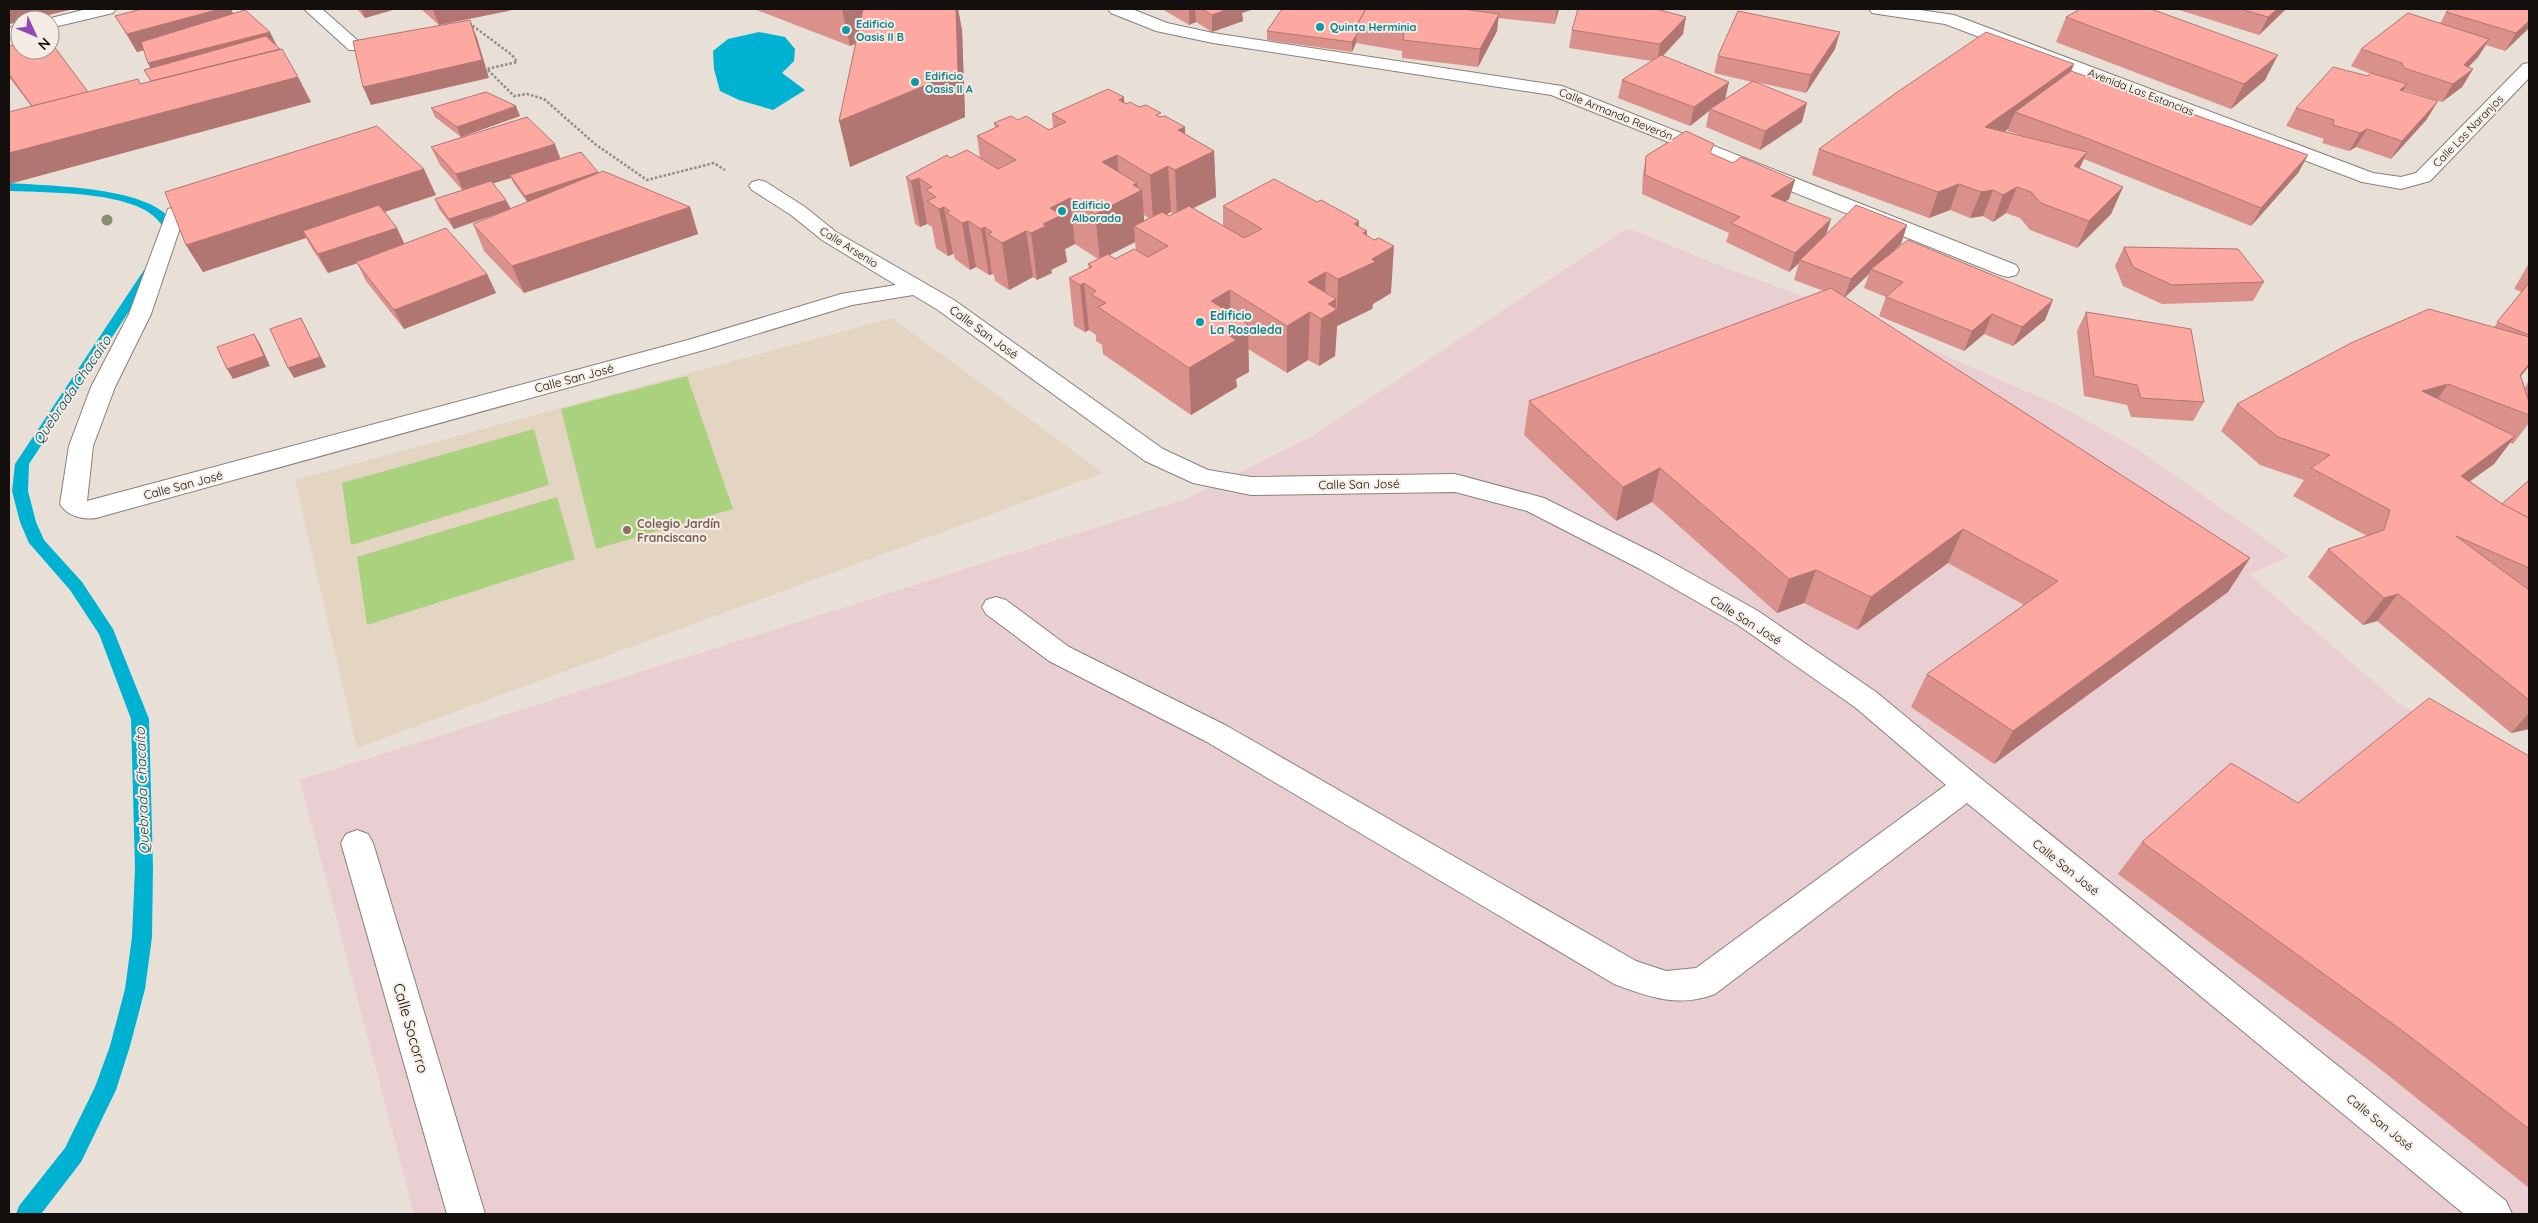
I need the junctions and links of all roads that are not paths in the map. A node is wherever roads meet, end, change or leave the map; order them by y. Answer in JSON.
{"nodes":[{"id":1,"x":107,"y":9,"type":"edge"},
{"id":2,"x":312,"y":9,"type":"edge"},
{"id":3,"x":1117,"y":9,"type":"edge"},
{"id":4,"x":1878,"y":9,"type":"edge"},
{"id":5,"x":1964,"y":9,"type":"edge"},
{"id":6,"x":1948,"y":19,"type":"junction"},
{"id":7,"x":60,"y":21,"type":"edge"},
{"id":8,"x":355,"y":46,"type":"edge"},
{"id":9,"x":2529,"y":68,"type":"edge"},
{"id":10,"x":2402,"y":183,"type":"joint"},
{"id":11,"x":759,"y":186,"type":"road end"},
{"id":12,"x":175,"y":214,"type":"edge"},
{"id":13,"x":2008,"y":270,"type":"dead end"},
{"id":14,"x":916,"y":288,"type":"junction"},
{"id":15,"x":996,"y":607,"type":"dead end"},
{"id":16,"x":1968,"y":786,"type":"junction"},
{"id":17,"x":357,"y":842,"type":"dead end"},
{"id":18,"x":466,"y":1214,"type":"edge"},
{"id":19,"x":2493,"y":1214,"type":"edge"}],
"edges":[{"from":1,"to":7,"type":"street"},
{"from":2,"to":8,"type":"street"},
{"from":3,"to":13,"type":"street","name":"Calle Armando Reverón"},
{"from":4,"to":6,"type":"street","name":"Avenida Las Estancias"},
{"from":5,"to":6,"type":"street"},
{"from":6,"to":10,"type":"street","name":"Avenida Las Estancias"},
{"from":9,"to":10,"type":"street","name":"Calle Los Naranjos"},
{"from":11,"to":14,"type":"street","name":"Calle Arsenio"},
{"from":12,"to":14,"type":"street","name":"Calle San José"},
{"from":14,"to":16,"type":"street","name":"Calle San José"},
{"from":15,"to":16,"type":"street"},
{"from":16,"to":19,"type":"street","name":"Calle San José"},
{"from":17,"to":18,"type":"street","name":"Calle Socorro"}]}
